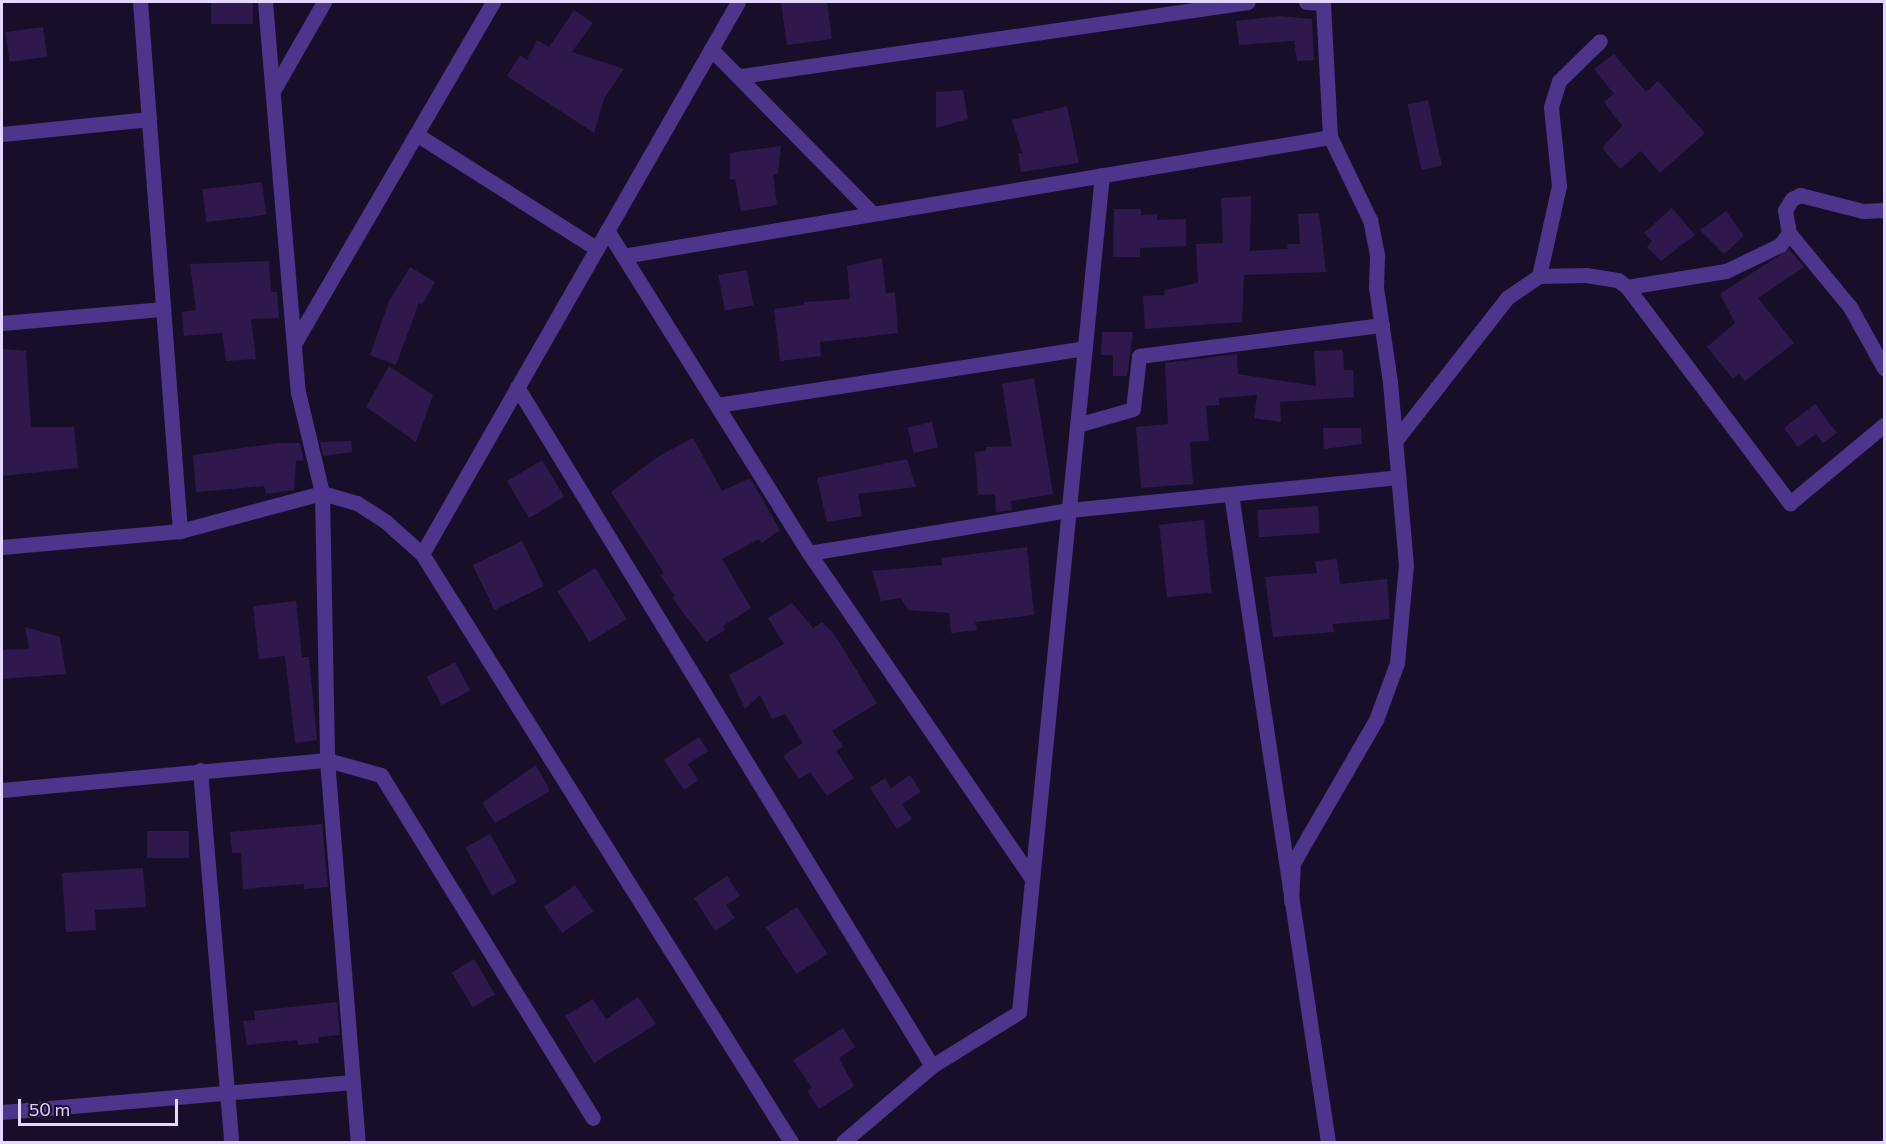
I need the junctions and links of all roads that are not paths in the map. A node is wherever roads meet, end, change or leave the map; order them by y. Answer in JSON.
{"nodes":[{"id":1,"x":140,"y":2,"type":"edge"},
{"id":2,"x":265,"y":2,"type":"edge"},
{"id":3,"x":324,"y":2,"type":"edge"},
{"id":4,"x":493,"y":2,"type":"edge"},
{"id":5,"x":738,"y":2,"type":"edge"},
{"id":6,"x":1248,"y":2,"type":"edge"},
{"id":7,"x":1306,"y":2,"type":"edge"},
{"id":8,"x":1323,"y":2,"type":"edge"},
{"id":9,"x":1600,"y":41,"type":"dead end"},
{"id":10,"x":711,"y":49,"type":"junction"},
{"id":11,"x":741,"y":76,"type":"junction"},
{"id":12,"x":273,"y":91,"type":"junction"},
{"id":13,"x":149,"y":119,"type":"junction"},
{"id":14,"x":2,"y":134,"type":"edge"},
{"id":15,"x":416,"y":134,"type":"junction"},
{"id":16,"x":1330,"y":137,"type":"junction"},
{"id":17,"x":1102,"y":175,"type":"junction"},
{"id":18,"x":1884,"y":210,"type":"edge"},
{"id":19,"x":873,"y":213,"type":"junction"},
{"id":20,"x":607,"y":230,"type":"junction"},
{"id":21,"x":1789,"y":233,"type":"junction"},
{"id":22,"x":597,"y":249,"type":"junction"},
{"id":23,"x":624,"y":256,"type":"junction"},
{"id":24,"x":1539,"y":276,"type":"junction"},
{"id":25,"x":1627,"y":287,"type":"junction"},
{"id":26,"x":163,"y":309,"type":"junction"},
{"id":27,"x":2,"y":323,"type":"edge"},
{"id":28,"x":1382,"y":325,"type":"junction"},
{"id":29,"x":294,"y":344,"type":"junction"},
{"id":30,"x":1085,"y":348,"type":"junction"},
{"id":31,"x":1884,"y":368,"type":"edge"},
{"id":32,"x":517,"y":387,"type":"junction"},
{"id":33,"x":717,"y":405,"type":"junction"},
{"id":34,"x":1077,"y":425,"type":"junction"},
{"id":35,"x":1884,"y":426,"type":"edge"},
{"id":36,"x":1395,"y":441,"type":"junction"},
{"id":37,"x":1398,"y":477,"type":"junction"},
{"id":38,"x":322,"y":493,"type":"junction"},
{"id":39,"x":1231,"y":494,"type":"junction"},
{"id":40,"x":1069,"y":510,"type":"junction"},
{"id":41,"x":180,"y":531,"type":"junction"},
{"id":42,"x":2,"y":548,"type":"edge"},
{"id":43,"x":809,"y":553,"type":"junction"},
{"id":44,"x":422,"y":554,"type":"junction"},
{"id":45,"x":327,"y":760,"type":"junction"},
{"id":46,"x":200,"y":770,"type":"junction"},
{"id":47,"x":2,"y":790,"type":"edge"},
{"id":48,"x":1032,"y":879,"type":"junction"},
{"id":49,"x":1291,"y":901,"type":"junction"},
{"id":50,"x":932,"y":1066,"type":"junction"},
{"id":51,"x":353,"y":1082,"type":"junction"},
{"id":52,"x":227,"y":1093,"type":"junction"},
{"id":53,"x":2,"y":1112,"type":"edge"},
{"id":54,"x":593,"y":1119,"type":"dead end"},
{"id":55,"x":231,"y":1143,"type":"edge"},
{"id":56,"x":358,"y":1143,"type":"edge"},
{"id":57,"x":791,"y":1143,"type":"edge"},
{"id":58,"x":843,"y":1143,"type":"edge"},
{"id":59,"x":1328,"y":1143,"type":"edge"}],
"edges":[{"from":1,"to":13,"type":"street"},
{"from":2,"to":12,"type":"street"},
{"from":3,"to":12,"type":"street"},
{"from":4,"to":15,"type":"street"},
{"from":5,"to":10,"type":"street"},
{"from":6,"to":11,"type":"street"},
{"from":7,"to":8,"type":"street"},
{"from":8,"to":16,"type":"street"},
{"from":9,"to":24,"type":"street"},
{"from":10,"to":11,"type":"street"},
{"from":10,"to":20,"type":"street"},
{"from":11,"to":19,"type":"street"},
{"from":12,"to":29,"type":"street"},
{"from":13,"to":14,"type":"street"},
{"from":13,"to":26,"type":"street"},
{"from":15,"to":22,"type":"street"},
{"from":15,"to":29,"type":"street"},
{"from":16,"to":17,"type":"street"},
{"from":16,"to":28,"type":"street"},
{"from":17,"to":19,"type":"street"},
{"from":17,"to":30,"type":"street"},
{"from":18,"to":21,"type":"street"},
{"from":19,"to":23,"type":"street"},
{"from":20,"to":22,"type":"street"},
{"from":20,"to":23,"type":"street"},
{"from":21,"to":25,"type":"street"},
{"from":21,"to":31,"type":"street"},
{"from":22,"to":32,"type":"street"},
{"from":23,"to":33,"type":"street"},
{"from":24,"to":25,"type":"street"},
{"from":24,"to":36,"type":"street"},
{"from":25,"to":35,"type":"street"},
{"from":26,"to":27,"type":"street"},
{"from":26,"to":41,"type":"street"},
{"from":28,"to":34,"type":"street"},
{"from":28,"to":36,"type":"street"},
{"from":29,"to":38,"type":"street"},
{"from":30,"to":33,"type":"street"},
{"from":30,"to":34,"type":"street"},
{"from":32,"to":44,"type":"street"},
{"from":32,"to":50,"type":"street"},
{"from":33,"to":43,"type":"street"},
{"from":34,"to":40,"type":"street"},
{"from":36,"to":37,"type":"street"},
{"from":37,"to":39,"type":"street"},
{"from":37,"to":49,"type":"street"},
{"from":38,"to":41,"type":"street"},
{"from":38,"to":44,"type":"street"},
{"from":38,"to":45,"type":"street"},
{"from":39,"to":40,"type":"street"},
{"from":39,"to":49,"type":"street"},
{"from":40,"to":43,"type":"street"},
{"from":40,"to":48,"type":"street"},
{"from":41,"to":42,"type":"street"},
{"from":43,"to":48,"type":"street"},
{"from":44,"to":57,"type":"street"},
{"from":45,"to":46,"type":"street"},
{"from":45,"to":51,"type":"street"},
{"from":45,"to":54,"type":"street"},
{"from":46,"to":47,"type":"street"},
{"from":46,"to":52,"type":"street"},
{"from":48,"to":50,"type":"street"},
{"from":49,"to":59,"type":"street"},
{"from":50,"to":58,"type":"street"},
{"from":51,"to":52,"type":"street"},
{"from":51,"to":56,"type":"street"},
{"from":52,"to":53,"type":"street"},
{"from":52,"to":55,"type":"street"}]}
